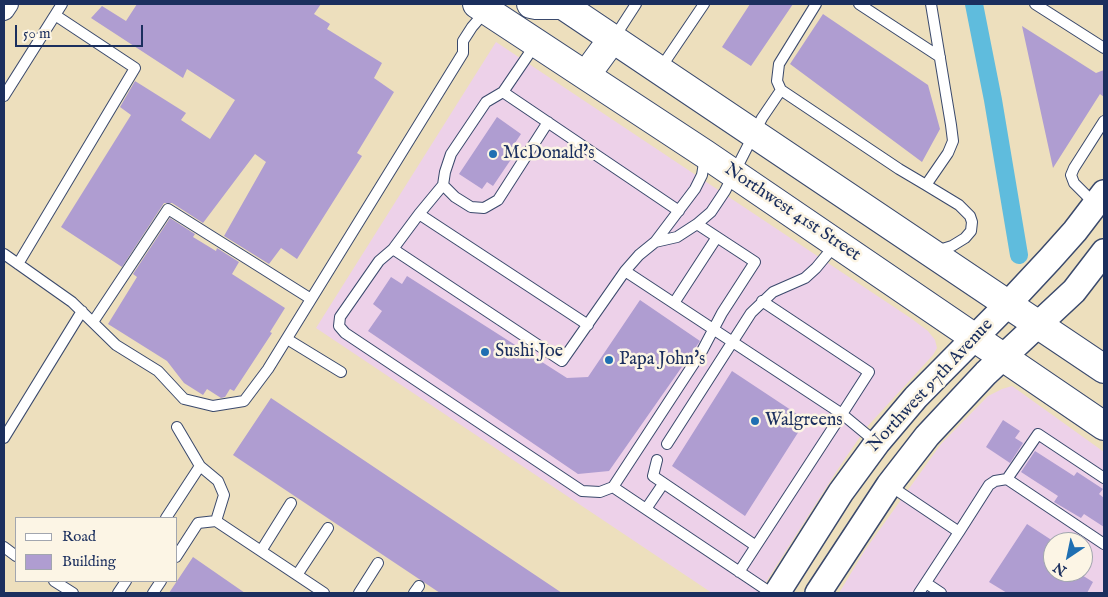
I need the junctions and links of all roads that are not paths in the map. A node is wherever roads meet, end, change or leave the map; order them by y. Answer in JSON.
{"nodes":[{"id":1,"x":8,"y":4,"type":"edge"},
{"id":2,"x":62,"y":4,"type":"edge"},
{"id":3,"x":531,"y":4,"type":"edge"},
{"id":4,"x":564,"y":4,"type":"edge"},
{"id":5,"x":636,"y":4,"type":"edge"},
{"id":6,"x":704,"y":4,"type":"edge"},
{"id":7,"x":816,"y":4,"type":"edge"},
{"id":8,"x":859,"y":4,"type":"edge"},
{"id":9,"x":931,"y":4,"type":"edge"},
{"id":10,"x":1035,"y":4,"type":"edge"},
{"id":11,"x":491,"y":5,"type":"edge"},
{"id":12,"x":4,"y":10,"type":"edge"},
{"id":13,"x":55,"y":15,"type":"junction"},
{"id":14,"x":613,"y":38,"type":"junction"},
{"id":15,"x":537,"y":43,"type":"junction"},
{"id":16,"x":1104,"y":48,"type":"edge"},
{"id":17,"x":940,"y":57,"type":"junction"},
{"id":18,"x":660,"y":70,"type":"junction"},
{"id":19,"x":586,"y":75,"type":"junction"},
{"id":20,"x":781,"y":90,"type":"junction"},
{"id":21,"x":503,"y":92,"type":"junction"},
{"id":22,"x":4,"y":96,"type":"edge"},
{"id":23,"x":1104,"y":121,"type":"edge"},
{"id":24,"x":548,"y":122,"type":"junction"},
{"id":25,"x":754,"y":133,"type":"junction"},
{"id":26,"x":705,"y":154,"type":"junction"},
{"id":27,"x":734,"y":174,"type":"junction"},
{"id":28,"x":443,"y":185,"type":"junction"},
{"id":29,"x":926,"y":185,"type":"junction"},
{"id":30,"x":1100,"y":199,"type":"edge"},
{"id":31,"x":679,"y":211,"type":"junction"},
{"id":32,"x":418,"y":214,"type":"junction"},
{"id":33,"x":697,"y":224,"type":"junction"},
{"id":34,"x":717,"y":237,"type":"junction"},
{"id":35,"x":655,"y":242,"type":"junction"},
{"id":36,"x":836,"y":243,"type":"junction"},
{"id":37,"x":393,"y":249,"type":"junction"},
{"id":38,"x":931,"y":252,"type":"junction"},
{"id":39,"x":1104,"y":252,"type":"edge"},
{"id":40,"x":4,"y":254,"type":"edge"},
{"id":41,"x":18,"y":264,"type":"junction"},
{"id":42,"x":626,"y":271,"type":"junction"},
{"id":43,"x":311,"y":299,"type":"junction"},
{"id":44,"x":762,"y":302,"type":"junction"},
{"id":45,"x":674,"y":303,"type":"junction"},
{"id":46,"x":1008,"y":304,"type":"junction"},
{"id":47,"x":82,"y":311,"type":"junction"},
{"id":48,"x":93,"y":322,"type":"junction"},
{"id":49,"x":1038,"y":324,"type":"junction"},
{"id":50,"x":588,"y":325,"type":"junction"},
{"id":51,"x":714,"y":329,"type":"junction"},
{"id":52,"x":287,"y":338,"type":"junction"},
{"id":53,"x":975,"y":338,"type":"junction"},
{"id":54,"x":732,"y":341,"type":"junction"},
{"id":55,"x":1003,"y":357,"type":"junction"},
{"id":56,"x":1104,"y":368,"type":"edge"},
{"id":57,"x":341,"y":372,"type":"dead end"},
{"id":58,"x":842,"y":414,"type":"junction"},
{"id":59,"x":1104,"y":426,"type":"edge"},
{"id":60,"x":177,"y":427,"type":"dead end"},
{"id":61,"x":4,"y":438,"type":"edge"},
{"id":62,"x":876,"y":442,"type":"junction"},
{"id":63,"x":667,"y":444,"type":"dead end"},
{"id":64,"x":657,"y":460,"type":"dead end"},
{"id":65,"x":200,"y":466,"type":"junction"},
{"id":66,"x":1104,"y":478,"type":"edge"},
{"id":67,"x":1007,"y":479,"type":"junction"},
{"id":68,"x":663,"y":484,"type":"junction"},
{"id":69,"x":613,"y":486,"type":"junction"},
{"id":70,"x":889,"y":486,"type":"junction"},
{"id":71,"x":291,"y":503,"type":"dead end"},
{"id":72,"x":646,"y":509,"type":"junction"},
{"id":73,"x":167,"y":517,"type":"edge"},
{"id":74,"x":216,"y":521,"type":"junction"},
{"id":75,"x":328,"y":528,"type":"dead end"},
{"id":76,"x":959,"y":532,"type":"junction"},
{"id":77,"x":1104,"y":544,"type":"edge"},
{"id":78,"x":756,"y":546,"type":"junction"},
{"id":79,"x":4,"y":548,"type":"edge"},
{"id":80,"x":261,"y":551,"type":"junction"},
{"id":81,"x":178,"y":554,"type":"edge"},
{"id":82,"x":15,"y":555,"type":"edge"},
{"id":83,"x":378,"y":563,"type":"dead end"},
{"id":84,"x":739,"y":572,"type":"junction"},
{"id":85,"x":297,"y":575,"type":"junction"},
{"id":86,"x":56,"y":582,"type":"edge"},
{"id":87,"x":125,"y":582,"type":"edge"},
{"id":88,"x":160,"y":582,"type":"edge"},
{"id":89,"x":926,"y":583,"type":"junction"},
{"id":90,"x":73,"y":593,"type":"edge"},
{"id":91,"x":118,"y":593,"type":"edge"},
{"id":92,"x":153,"y":593,"type":"edge"},
{"id":93,"x":324,"y":593,"type":"edge"},
{"id":94,"x":359,"y":593,"type":"edge"},
{"id":95,"x":771,"y":593,"type":"edge"},
{"id":96,"x":778,"y":593,"type":"edge"},
{"id":97,"x":818,"y":593,"type":"edge"},
{"id":98,"x":919,"y":593,"type":"edge"},
{"id":99,"x":941,"y":593,"type":"edge"}],
"edges":[{"from":1,"to":12,"type":"street"},
{"from":2,"to":13,"type":"lane"},
{"from":3,"to":4,"type":"main road"},
{"from":4,"to":14,"type":"main road"},
{"from":5,"to":14,"type":"lane"},
{"from":6,"to":18,"type":"lane"},
{"from":7,"to":20,"type":"lane"},
{"from":8,"to":17,"type":"lane"},
{"from":9,"to":17,"type":"lane"},
{"from":10,"to":16,"type":"lane"},
{"from":11,"to":15,"type":"main road","name":"Northwest 41st Street"},
{"from":11,"to":43,"type":"lane"},
{"from":13,"to":22,"type":"lane"},
{"from":13,"to":41,"type":"lane"},
{"from":14,"to":18,"type":"main road"},
{"from":14,"to":19,"type":"main road"},
{"from":15,"to":19,"type":"main road","name":"Northwest 41st Street"},
{"from":15,"to":21,"type":"lane"},
{"from":17,"to":29,"type":"lane"},
{"from":18,"to":25,"type":"main road"},
{"from":19,"to":26,"type":"main road","name":"Northwest 41st Street"},
{"from":20,"to":25,"type":"lane"},
{"from":20,"to":29,"type":"lane"},
{"from":21,"to":24,"type":"lane"},
{"from":21,"to":28,"type":"lane"},
{"from":23,"to":30,"type":"lane"},
{"from":24,"to":28,"type":"lane"},
{"from":24,"to":31,"type":"lane"},
{"from":25,"to":27,"type":"lane"},
{"from":25,"to":38,"type":"main road"},
{"from":26,"to":27,"type":"main road","name":"Northwest 41st Street"},
{"from":26,"to":31,"type":"lane"},
{"from":27,"to":33,"type":"lane"},
{"from":27,"to":36,"type":"main road","name":"Northwest 41st Street"},
{"from":28,"to":32,"type":"lane"},
{"from":29,"to":38,"type":"lane"},
{"from":30,"to":46,"type":"street","name":"Northwest 97th Avenue"},
{"from":31,"to":35,"type":"lane"},
{"from":32,"to":37,"type":"lane"},
{"from":32,"to":50,"type":"lane"},
{"from":33,"to":34,"type":"lane"},
{"from":33,"to":35,"type":"lane"},
{"from":34,"to":45,"type":"lane"},
{"from":34,"to":51,"type":"lane"},
{"from":35,"to":42,"type":"lane"},
{"from":36,"to":44,"type":"lane"},
{"from":36,"to":53,"type":"main road","name":"Northwest 41st Street"},
{"from":37,"to":50,"type":"lane"},
{"from":37,"to":69,"type":"lane"},
{"from":38,"to":46,"type":"main road"},
{"from":39,"to":49,"type":"street","name":"Northwest 97th Avenue"},
{"from":40,"to":41,"type":"lane"},
{"from":41,"to":47,"type":"lane"},
{"from":42,"to":45,"type":"lane"},
{"from":42,"to":50,"type":"lane"},
{"from":43,"to":48,"type":"lane"},
{"from":43,"to":52,"type":"lane"},
{"from":44,"to":54,"type":"lane"},
{"from":44,"to":58,"type":"lane"},
{"from":45,"to":51,"type":"lane"},
{"from":46,"to":49,"type":"main road"},
{"from":46,"to":53,"type":"street","name":"Northwest 97th Avenue"},
{"from":47,"to":48,"type":"lane"},
{"from":47,"to":61,"type":"lane"},
{"from":48,"to":52,"type":"lane"},
{"from":49,"to":55,"type":"street","name":"Northwest 97th Avenue"},
{"from":49,"to":56,"type":"main road"},
{"from":51,"to":54,"type":"lane"},
{"from":51,"to":69,"type":"lane"},
{"from":52,"to":57,"type":"lane"},
{"from":53,"to":55,"type":"main road","name":"Northwest 41st Street"},
{"from":53,"to":62,"type":"street","name":"Northwest 97th Avenue"},
{"from":54,"to":58,"type":"lane"},
{"from":54,"to":63,"type":"lane"},
{"from":55,"to":59,"type":"main road","name":"Northwest 41st Street"},
{"from":55,"to":70,"type":"street","name":"Northwest 97th Avenue"},
{"from":58,"to":62,"type":"lane"},
{"from":58,"to":78,"type":"lane"},
{"from":60,"to":65,"type":"lane"},
{"from":62,"to":96,"type":"street","name":"Northwest 97th Avenue"},
{"from":64,"to":68,"type":"lane"},
{"from":65,"to":73,"type":"lane"},
{"from":65,"to":74,"type":"lane"},
{"from":66,"to":67,"type":"lane"},
{"from":67,"to":76,"type":"lane"},
{"from":67,"to":77,"type":"lane"},
{"from":68,"to":72,"type":"lane"},
{"from":68,"to":78,"type":"lane"},
{"from":69,"to":72,"type":"lane"},
{"from":70,"to":76,"type":"lane"},
{"from":70,"to":97,"type":"street","name":"Northwest 97th Avenue"},
{"from":71,"to":80,"type":"lane"},
{"from":72,"to":84,"type":"lane"},
{"from":74,"to":80,"type":"lane"},
{"from":74,"to":81,"type":"lane"},
{"from":75,"to":85,"type":"lane"},
{"from":76,"to":89,"type":"lane"},
{"from":78,"to":84,"type":"lane"},
{"from":79,"to":82,"type":"lane"},
{"from":80,"to":85,"type":"lane"},
{"from":83,"to":94,"type":"lane"},
{"from":84,"to":95,"type":"lane"},
{"from":85,"to":93,"type":"lane"},
{"from":86,"to":90,"type":"lane"},
{"from":87,"to":91,"type":"lane"},
{"from":88,"to":92,"type":"lane"},
{"from":89,"to":98,"type":"lane"},
{"from":89,"to":99,"type":"lane"}]}
